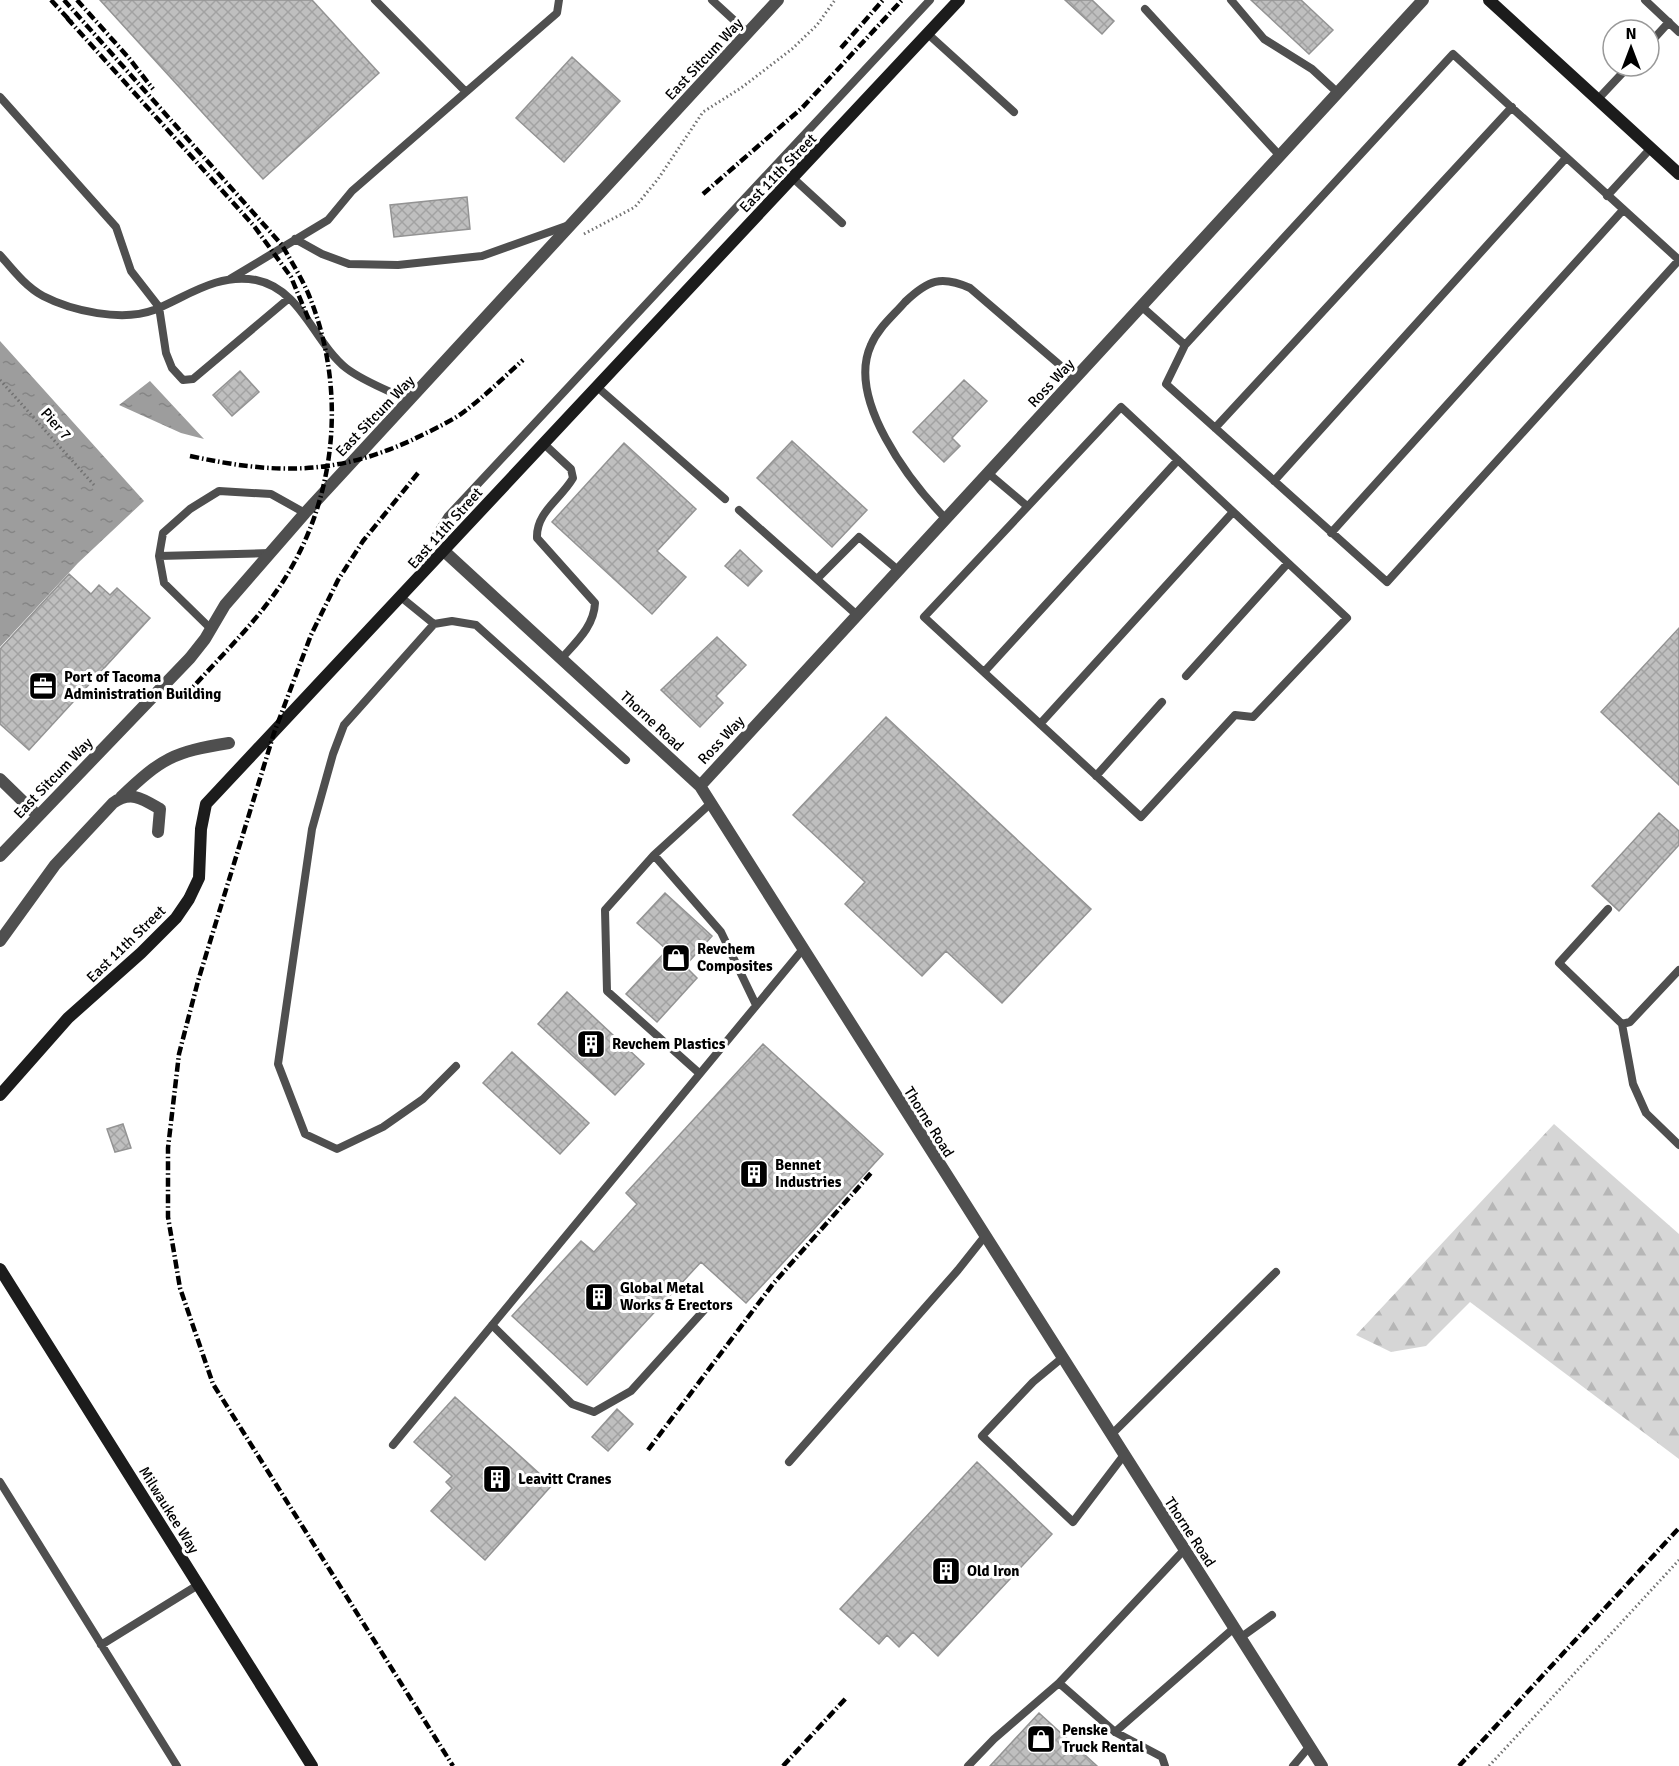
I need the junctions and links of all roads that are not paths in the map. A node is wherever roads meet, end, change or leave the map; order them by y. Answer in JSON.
{"nodes":[{"id":1,"x":375,"y":0,"type":"edge"},
{"id":2,"x":559,"y":0,"type":"edge"},
{"id":3,"x":712,"y":0,"type":"edge"},
{"id":4,"x":778,"y":0,"type":"edge"},
{"id":5,"x":930,"y":0,"type":"edge"},
{"id":6,"x":959,"y":0,"type":"edge"},
{"id":7,"x":1231,"y":0,"type":"edge"},
{"id":8,"x":1423,"y":0,"type":"edge"},
{"id":9,"x":1489,"y":0,"type":"edge"},
{"id":10,"x":1645,"y":0,"type":"edge"},
{"id":11,"x":1145,"y":9,"type":"dead end"},
{"id":12,"x":1669,"y":22,"type":"junction"},
{"id":13,"x":1661,"y":31,"type":"edge"},
{"id":14,"x":1679,"y":32,"type":"edge"},
{"id":15,"x":748,"y":33,"type":"junction"},
{"id":16,"x":928,"y":34,"type":"junction"},
{"id":17,"x":1618,"y":78,"type":"edge"},
{"id":18,"x":466,"y":92,"type":"junction"},
{"id":19,"x":1338,"y":93,"type":"junction"},
{"id":20,"x":0,"y":98,"type":"edge"},
{"id":21,"x":1598,"y":99,"type":"junction"},
{"id":22,"x":1512,"y":108,"type":"junction"},
{"id":23,"x":1014,"y":112,"type":"dead end"},
{"id":24,"x":1651,"y":148,"type":"junction"},
{"id":25,"x":1280,"y":156,"type":"junction"},
{"id":26,"x":1566,"y":158,"type":"junction"},
{"id":27,"x":1679,"y":174,"type":"edge"},
{"id":28,"x":794,"y":179,"type":"junction"},
{"id":29,"x":1608,"y":196,"type":"junction"},
{"id":30,"x":1623,"y":210,"type":"junction"},
{"id":31,"x":573,"y":223,"type":"junction"},
{"id":32,"x":842,"y":224,"type":"dead end"},
{"id":33,"x":295,"y":239,"type":"junction"},
{"id":34,"x":0,"y":255,"type":"edge"},
{"id":35,"x":230,"y":279,"type":"junction"},
{"id":36,"x":288,"y":299,"type":"junction"},
{"id":37,"x":1141,"y":306,"type":"junction"},
{"id":38,"x":159,"y":307,"type":"junction"},
{"id":39,"x":1185,"y":345,"type":"junction"},
{"id":40,"x":1075,"y":378,"type":"junction"},
{"id":41,"x":596,"y":386,"type":"junction"},
{"id":42,"x":410,"y":401,"type":"junction"},
{"id":43,"x":1215,"y":428,"type":"junction"},
{"id":44,"x":543,"y":443,"type":"junction"},
{"id":45,"x":1178,"y":460,"type":"junction"},
{"id":46,"x":988,"y":473,"type":"junction"},
{"id":47,"x":1274,"y":481,"type":"junction"},
{"id":48,"x":725,"y":500,"type":"dead end"},
{"id":49,"x":1027,"y":506,"type":"junction"},
{"id":50,"x":739,"y":510,"type":"dead end"},
{"id":51,"x":1233,"y":512,"type":"junction"},
{"id":52,"x":305,"y":513,"type":"junction"},
{"id":53,"x":946,"y":519,"type":"junction"},
{"id":54,"x":1331,"y":532,"type":"junction"},
{"id":55,"x":444,"y":551,"type":"junction"},
{"id":56,"x":270,"y":553,"type":"junction"},
{"id":57,"x":159,"y":556,"type":"junction"},
{"id":58,"x":1288,"y":563,"type":"junction"},
{"id":59,"x":898,"y":570,"type":"junction"},
{"id":60,"x":817,"y":579,"type":"junction"},
{"id":61,"x":402,"y":598,"type":"junction"},
{"id":62,"x":857,"y":615,"type":"junction"},
{"id":63,"x":434,"y":624,"type":"junction"},
{"id":64,"x":210,"y":628,"type":"junction"},
{"id":65,"x":562,"y":658,"type":"junction"},
{"id":66,"x":984,"y":672,"type":"junction"},
{"id":67,"x":1186,"y":676,"type":"dead end"},
{"id":68,"x":1162,"y":702,"type":"dead end"},
{"id":69,"x":1040,"y":724,"type":"junction"},
{"id":70,"x":229,"y":743,"type":"dead end"},
{"id":71,"x":626,"y":760,"type":"dead end"},
{"id":72,"x":1096,"y":776,"type":"junction"},
{"id":73,"x":0,"y":779,"type":"edge"},
{"id":74,"x":700,"y":786,"type":"junction"},
{"id":75,"x":121,"y":797,"type":"junction"},
{"id":76,"x":711,"y":803,"type":"junction"},
{"id":77,"x":38,"y":815,"type":"junction"},
{"id":78,"x":158,"y":832,"type":"dead end"},
{"id":79,"x":0,"y":855,"type":"edge"},
{"id":80,"x":654,"y":855,"type":"junction"},
{"id":81,"x":1608,"y":909,"type":"dead end"},
{"id":82,"x":0,"y":941,"type":"edge"},
{"id":83,"x":803,"y":949,"type":"junction"},
{"id":84,"x":1679,"y":970,"type":"edge"},
{"id":85,"x":756,"y":1005,"type":"junction"},
{"id":86,"x":1622,"y":1024,"type":"junction"},
{"id":87,"x":456,"y":1066,"type":"dead end"},
{"id":88,"x":699,"y":1073,"type":"junction"},
{"id":89,"x":0,"y":1095,"type":"edge"},
{"id":90,"x":1679,"y":1145,"type":"edge"},
{"id":91,"x":985,"y":1236,"type":"junction"},
{"id":92,"x":0,"y":1269,"type":"edge"},
{"id":93,"x":1276,"y":1272,"type":"dead end"},
{"id":94,"x":706,"y":1308,"type":"dead end"},
{"id":95,"x":492,"y":1325,"type":"junction"},
{"id":96,"x":1062,"y":1358,"type":"junction"},
{"id":97,"x":1111,"y":1436,"type":"junction"},
{"id":98,"x":393,"y":1445,"type":"dead end"},
{"id":99,"x":1124,"y":1455,"type":"junction"},
{"id":100,"x":789,"y":1462,"type":"dead end"},
{"id":101,"x":0,"y":1482,"type":"edge"},
{"id":102,"x":1184,"y":1550,"type":"junction"},
{"id":103,"x":198,"y":1585,"type":"junction"},
{"id":104,"x":1272,"y":1614,"type":"dead end"},
{"id":105,"x":1237,"y":1633,"type":"junction"},
{"id":106,"x":101,"y":1645,"type":"junction"},
{"id":107,"x":1059,"y":1683,"type":"junction"},
{"id":108,"x":1115,"y":1732,"type":"junction"},
{"id":109,"x":1310,"y":1747,"type":"junction"},
{"id":110,"x":177,"y":1766,"type":"edge"},
{"id":111,"x":312,"y":1766,"type":"edge"},
{"id":112,"x":968,"y":1766,"type":"edge"},
{"id":113,"x":1165,"y":1766,"type":"edge"},
{"id":114,"x":1293,"y":1766,"type":"edge"},
{"id":115,"x":1322,"y":1766,"type":"edge"}],
"edges":[{"from":1,"to":18,"type":"lane"},
{"from":2,"to":18,"type":"lane"},
{"from":3,"to":15,"type":"lane"},
{"from":4,"to":15,"type":"street","name":"East Sitcum Way"},
{"from":5,"to":55,"type":"lane"},
{"from":6,"to":16,"type":"street","name":"East 11th Street"},
{"from":7,"to":19,"type":"lane"},
{"from":8,"to":19,"type":"street","name":"Ross Way"},
{"from":9,"to":21,"type":"street"},
{"from":10,"to":12,"type":"lane"},
{"from":11,"to":25,"type":"lane"},
{"from":12,"to":13,"type":"lane"},
{"from":12,"to":14,"type":"lane"},
{"from":15,"to":31,"type":"street","name":"East Sitcum Way"},
{"from":16,"to":23,"type":"lane"},
{"from":16,"to":28,"type":"street","name":"East 11th Street"},
{"from":17,"to":21,"type":"lane"},
{"from":18,"to":33,"type":"lane"},
{"from":19,"to":25,"type":"street","name":"Ross Way"},
{"from":20,"to":38,"type":"lane"},
{"from":21,"to":24,"type":"street"},
{"from":22,"to":26,"type":"lane"},
{"from":22,"to":39,"type":"lane"},
{"from":22,"to":43,"type":"lane"},
{"from":24,"to":27,"type":"street"},
{"from":24,"to":29,"type":"lane"},
{"from":25,"to":37,"type":"street","name":"Ross Way"},
{"from":26,"to":29,"type":"lane"},
{"from":26,"to":47,"type":"lane"},
{"from":28,"to":32,"type":"lane"},
{"from":28,"to":41,"type":"street","name":"East 11th Street"},
{"from":29,"to":30,"type":"lane"},
{"from":30,"to":54,"type":"lane"},
{"from":30,"to":54,"type":"lane"},
{"from":31,"to":33,"type":"lane"},
{"from":31,"to":42,"type":"street","name":"East Sitcum Way"},
{"from":33,"to":35,"type":"lane"},
{"from":34,"to":38,"type":"lane"},
{"from":35,"to":36,"type":"lane"},
{"from":35,"to":38,"type":"lane"},
{"from":36,"to":38,"type":"lane"},
{"from":36,"to":42,"type":"lane"},
{"from":37,"to":39,"type":"lane"},
{"from":37,"to":40,"type":"street","name":"Ross Way"},
{"from":39,"to":43,"type":"lane"},
{"from":40,"to":46,"type":"street","name":"Ross Way"},
{"from":40,"to":53,"type":"lane"},
{"from":41,"to":44,"type":"street","name":"East 11th Street"},
{"from":41,"to":48,"type":"lane"},
{"from":42,"to":52,"type":"street","name":"East Sitcum Way"},
{"from":43,"to":47,"type":"lane"},
{"from":44,"to":55,"type":"street","name":"East 11th Street"},
{"from":44,"to":65,"type":"lane"},
{"from":45,"to":49,"type":"lane"},
{"from":45,"to":51,"type":"lane"},
{"from":45,"to":66,"type":"lane"},
{"from":46,"to":49,"type":"lane"},
{"from":46,"to":53,"type":"street","name":"Ross Way"},
{"from":47,"to":54,"type":"lane"},
{"from":49,"to":66,"type":"lane"},
{"from":50,"to":60,"type":"lane"},
{"from":51,"to":58,"type":"lane"},
{"from":51,"to":69,"type":"lane"},
{"from":52,"to":56,"type":"street","name":"East Sitcum Way"},
{"from":52,"to":57,"type":"lane"},
{"from":53,"to":59,"type":"street","name":"Ross Way"},
{"from":55,"to":61,"type":"street","name":"East 11th Street"},
{"from":55,"to":65,"type":"street","name":"Thorne Road"},
{"from":56,"to":57,"type":"lane"},
{"from":56,"to":64,"type":"street","name":"East Sitcum Way"},
{"from":57,"to":64,"type":"lane"},
{"from":58,"to":67,"type":"lane"},
{"from":58,"to":72,"type":"lane"},
{"from":59,"to":60,"type":"lane"},
{"from":59,"to":62,"type":"street","name":"Ross Way"},
{"from":60,"to":62,"type":"lane"},
{"from":61,"to":63,"type":"lane"},
{"from":61,"to":89,"type":"street","name":"East 11th Street"},
{"from":62,"to":74,"type":"street","name":"Ross Way"},
{"from":63,"to":71,"type":"lane"},
{"from":63,"to":87,"type":"lane"},
{"from":64,"to":77,"type":"street","name":"East Sitcum Way"},
{"from":65,"to":74,"type":"street","name":"Thorne Road"},
{"from":66,"to":69,"type":"lane"},
{"from":68,"to":72,"type":"lane"},
{"from":69,"to":72,"type":"lane"},
{"from":70,"to":75,"type":"street"},
{"from":73,"to":77,"type":"street"},
{"from":74,"to":76,"type":"street","name":"Thorne Road"},
{"from":75,"to":78,"type":"street"},
{"from":75,"to":82,"type":"street"},
{"from":76,"to":80,"type":"lane"},
{"from":76,"to":83,"type":"street","name":"Thorne Road"},
{"from":77,"to":79,"type":"street","name":"East Sitcum Way"},
{"from":80,"to":85,"type":"lane"},
{"from":80,"to":88,"type":"lane"},
{"from":81,"to":86,"type":"lane"},
{"from":83,"to":85,"type":"lane"},
{"from":83,"to":91,"type":"street","name":"Thorne Road"},
{"from":84,"to":86,"type":"lane"},
{"from":85,"to":88,"type":"lane"},
{"from":86,"to":90,"type":"lane"},
{"from":88,"to":95,"type":"lane"},
{"from":91,"to":96,"type":"street","name":"Thorne Road"},
{"from":91,"to":100,"type":"lane"},
{"from":92,"to":103,"type":"street","name":"Milwaukee Way"},
{"from":93,"to":97,"type":"lane"},
{"from":94,"to":95,"type":"lane"},
{"from":95,"to":98,"type":"lane"},
{"from":96,"to":97,"type":"street","name":"Thorne Road"},
{"from":96,"to":99,"type":"lane"},
{"from":97,"to":99,"type":"street","name":"Thorne Road"},
{"from":99,"to":102,"type":"street","name":"Thorne Road"},
{"from":101,"to":106,"type":"lane"},
{"from":102,"to":105,"type":"street","name":"Thorne Road"},
{"from":102,"to":107,"type":"lane"},
{"from":103,"to":106,"type":"lane"},
{"from":103,"to":111,"type":"street","name":"Milwaukee Way"},
{"from":104,"to":105,"type":"lane"},
{"from":105,"to":108,"type":"lane"},
{"from":105,"to":109,"type":"street","name":"Thorne Road"},
{"from":106,"to":110,"type":"lane"},
{"from":107,"to":108,"type":"lane"},
{"from":107,"to":112,"type":"lane"},
{"from":108,"to":113,"type":"lane"},
{"from":109,"to":114,"type":"lane"},
{"from":109,"to":115,"type":"street","name":"Thorne Road"}]}
